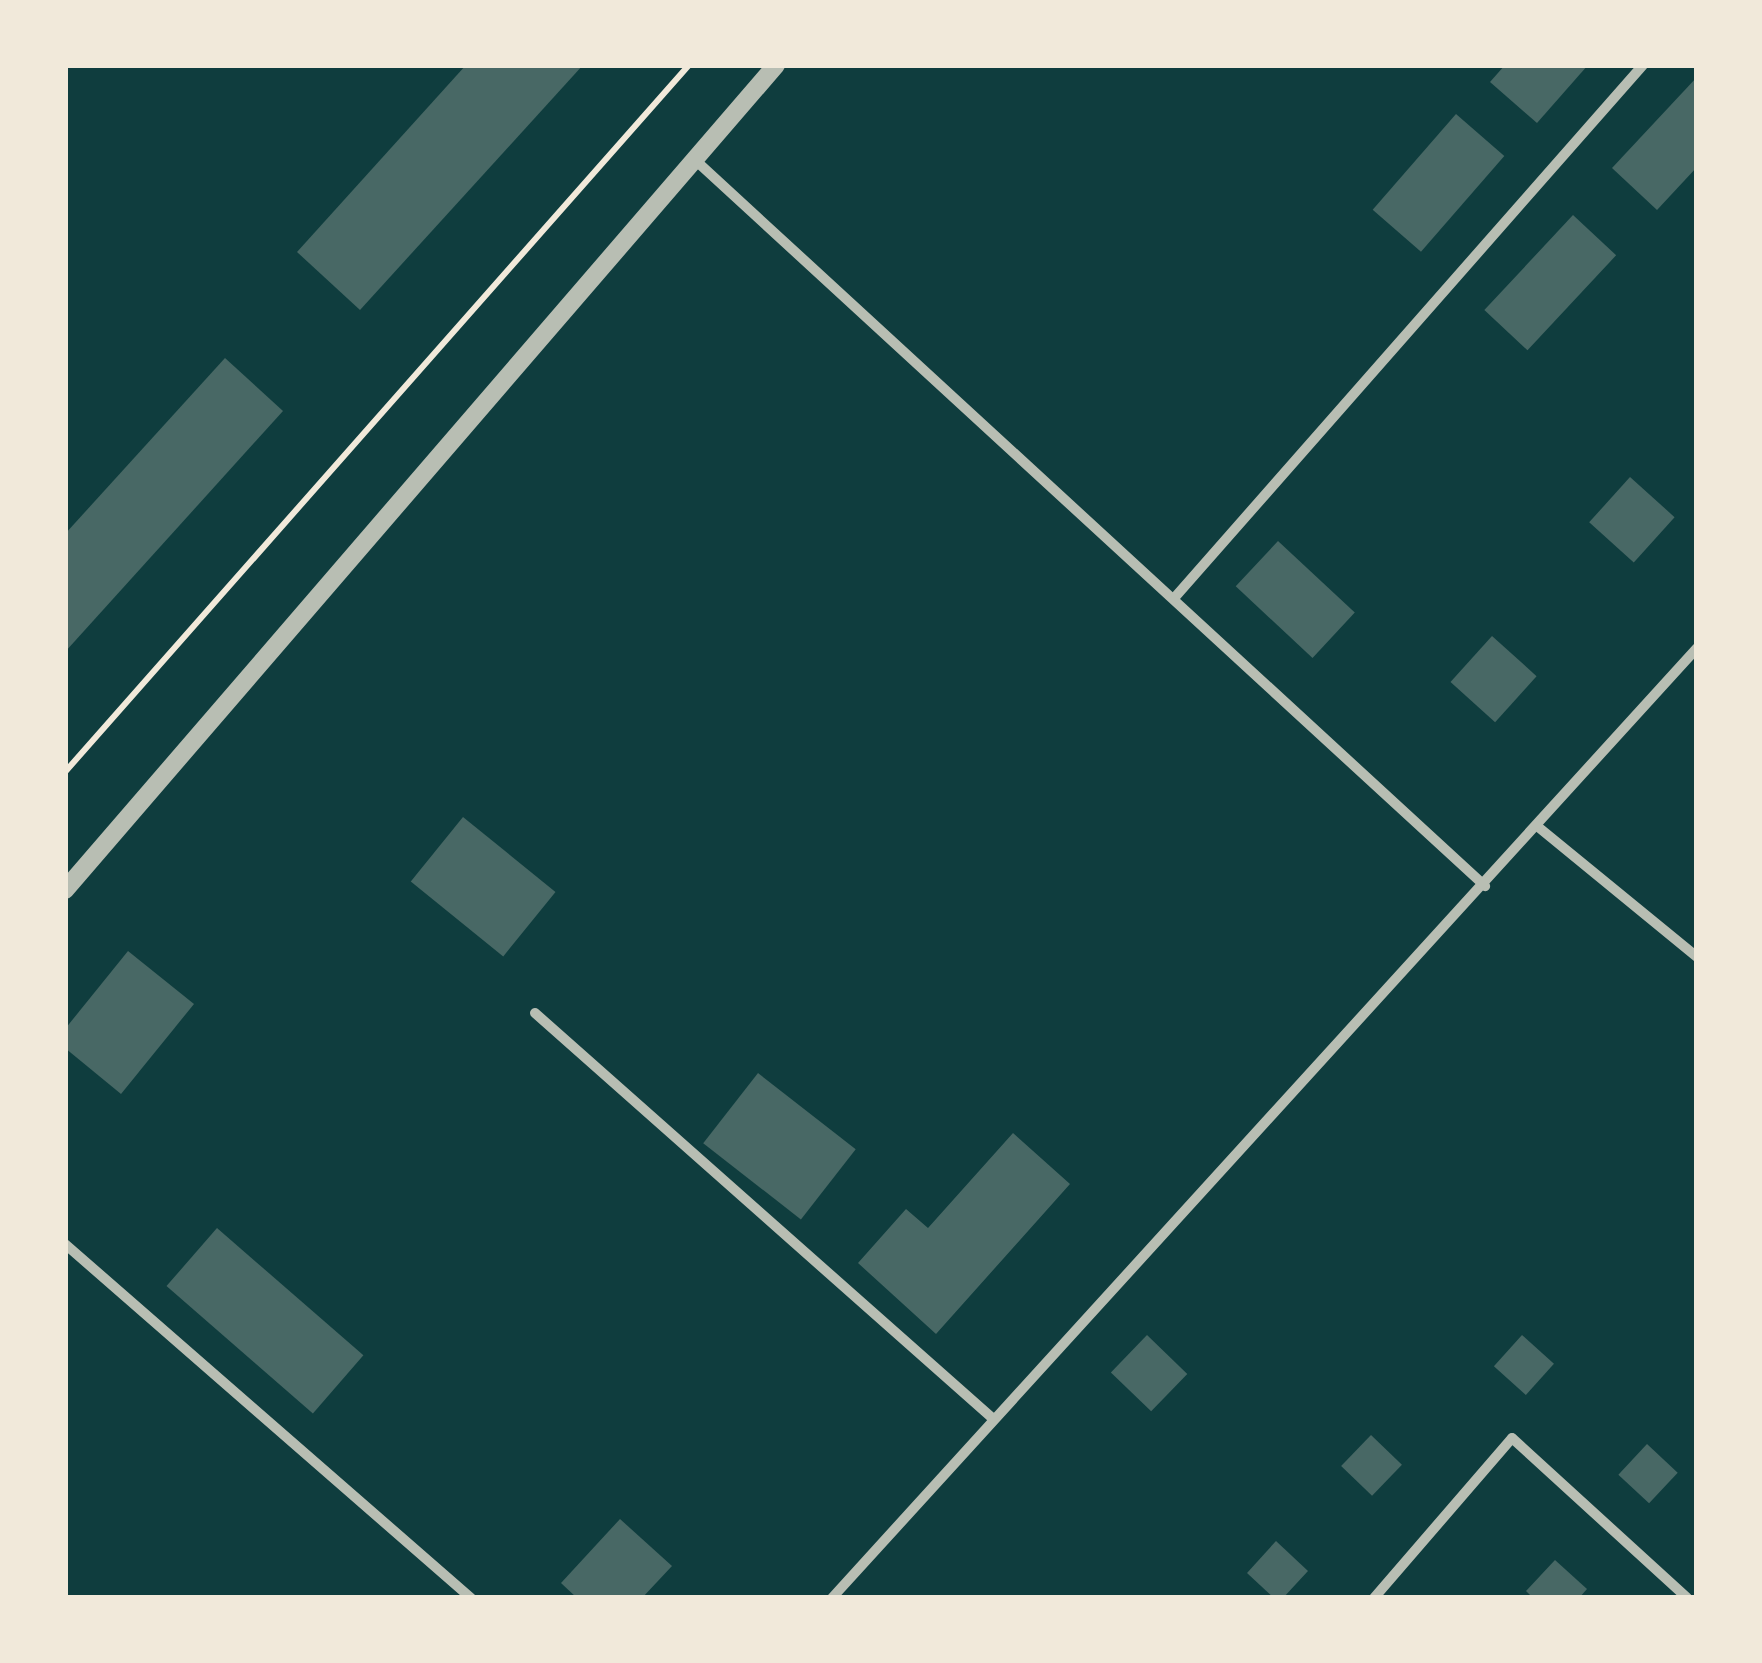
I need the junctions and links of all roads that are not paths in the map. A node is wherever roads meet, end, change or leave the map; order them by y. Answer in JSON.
{"nodes":[{"id":1,"x":776,"y":65,"type":"edge"},
{"id":2,"x":1643,"y":65,"type":"edge"},
{"id":3,"x":692,"y":158,"type":"junction"},
{"id":4,"x":1176,"y":596,"type":"junction"},
{"id":5,"x":1697,"y":648,"type":"edge"},
{"id":6,"x":1537,"y":826,"type":"junction"},
{"id":7,"x":1485,"y":886,"type":"junction"},
{"id":8,"x":65,"y":890,"type":"edge"},
{"id":9,"x":1697,"y":957,"type":"edge"},
{"id":10,"x":536,"y":1013,"type":"dead end"},
{"id":11,"x":65,"y":1244,"type":"edge"},
{"id":12,"x":992,"y":1417,"type":"junction"},
{"id":13,"x":471,"y":1598,"type":"edge"},
{"id":14,"x":832,"y":1598,"type":"edge"},
{"id":15,"x":1374,"y":1598,"type":"edge"},
{"id":16,"x":1687,"y":1598,"type":"edge"}],
"edges":[{"from":1,"to":3,"type":"street"},
{"from":2,"to":4,"type":"street"},
{"from":3,"to":4,"type":"street"},
{"from":3,"to":8,"type":"street"},
{"from":4,"to":7,"type":"street"},
{"from":5,"to":6,"type":"street"},
{"from":6,"to":7,"type":"street"},
{"from":6,"to":9,"type":"street"},
{"from":7,"to":12,"type":"street"},
{"from":10,"to":12,"type":"street"},
{"from":11,"to":13,"type":"street"},
{"from":12,"to":14,"type":"street"},
{"from":15,"to":16,"type":"street"}]}
